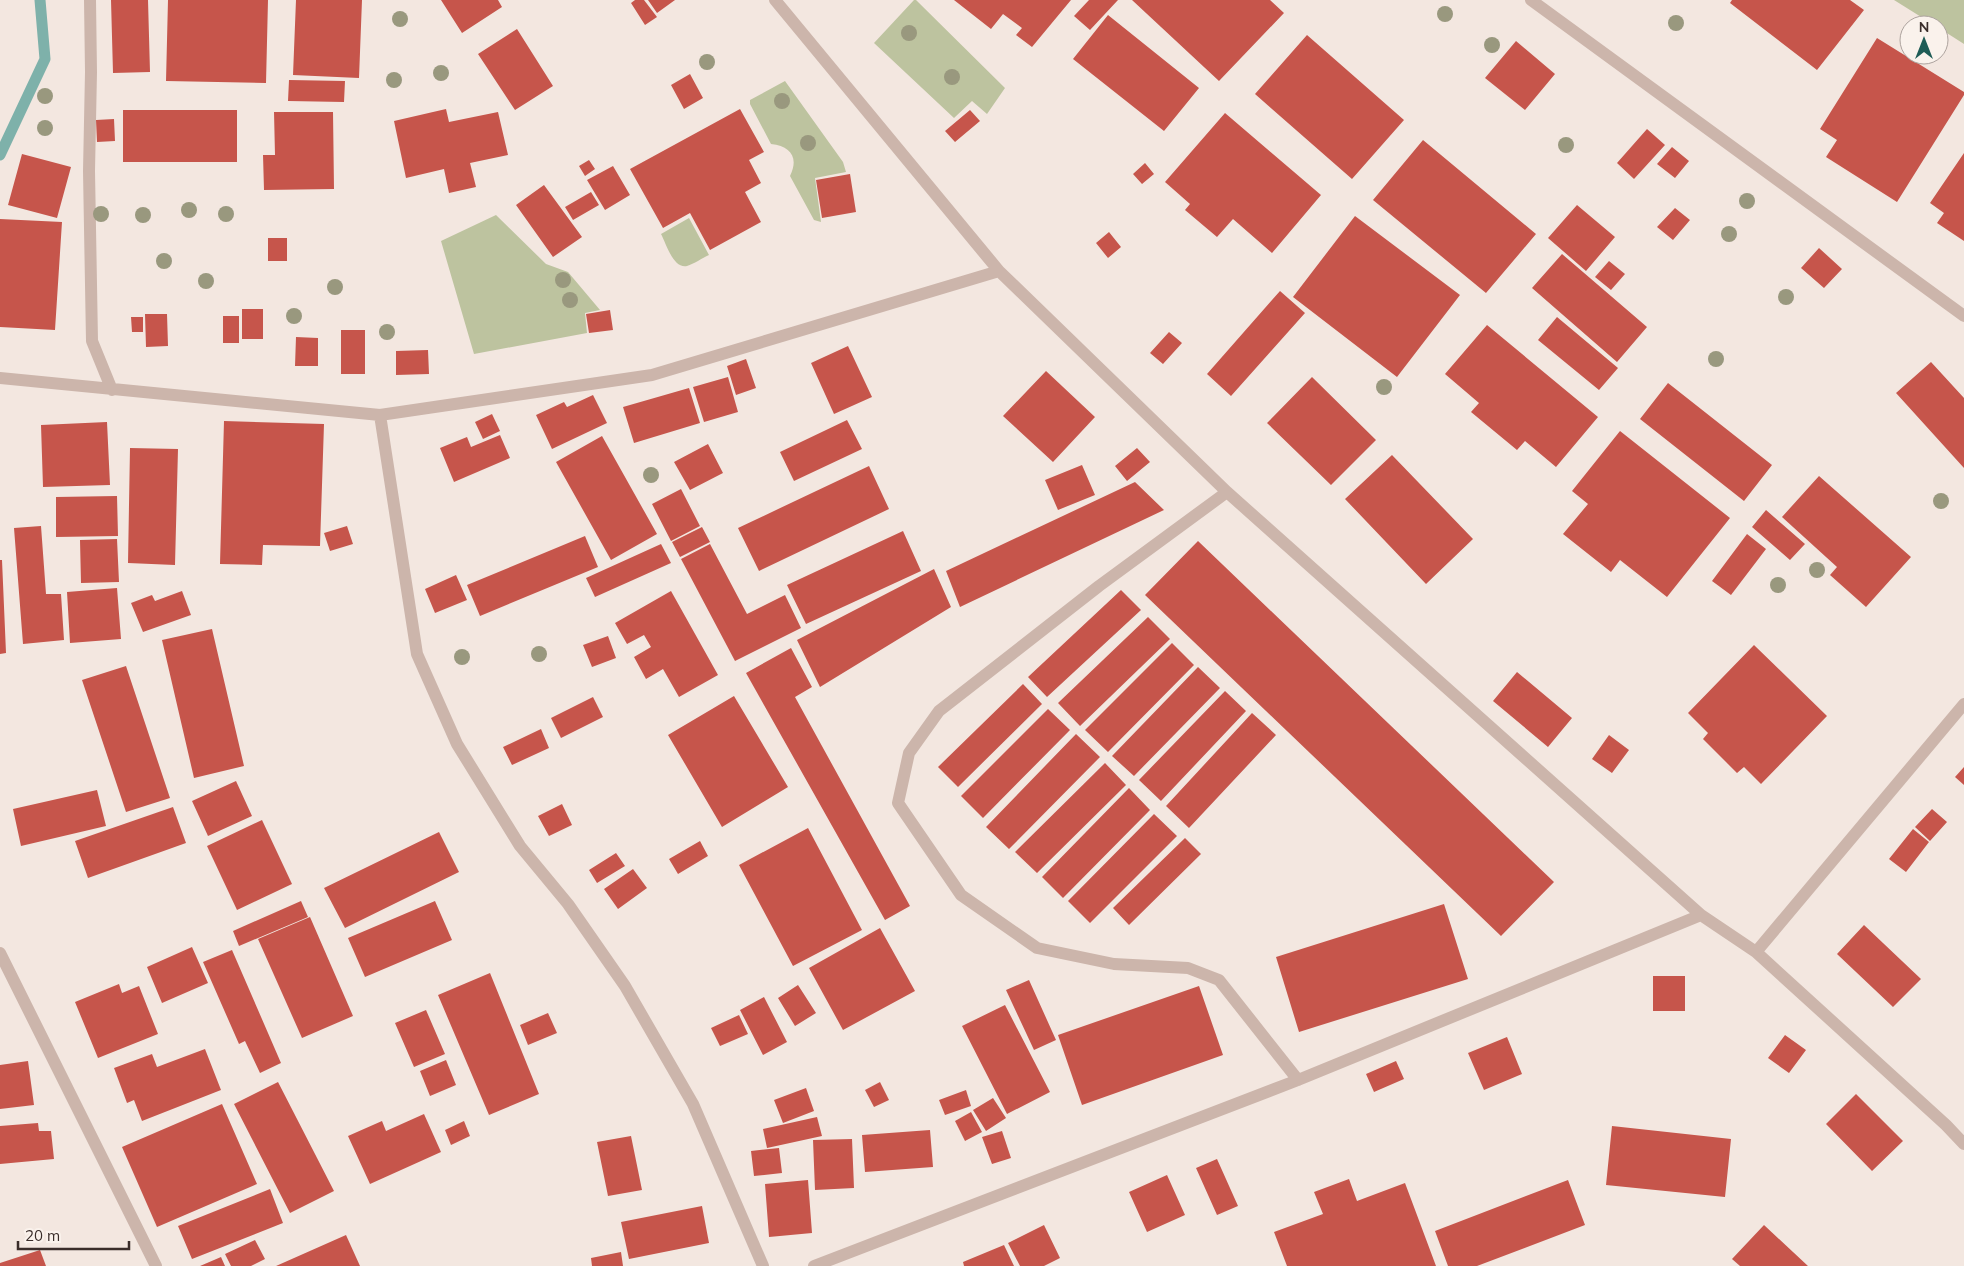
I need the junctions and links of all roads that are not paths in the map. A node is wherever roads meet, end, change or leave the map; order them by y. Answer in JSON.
{"nodes":[{"id":1,"x":90,"y":0,"type":"edge"},
{"id":2,"x":775,"y":0,"type":"edge"},
{"id":3,"x":1531,"y":0,"type":"edge"},
{"id":4,"x":999,"y":271,"type":"junction"},
{"id":5,"x":1964,"y":316,"type":"edge"},
{"id":6,"x":0,"y":378,"type":"edge"},
{"id":7,"x":112,"y":390,"type":"junction"},
{"id":8,"x":380,"y":416,"type":"junction"},
{"id":9,"x":1227,"y":492,"type":"junction"},
{"id":10,"x":1964,"y":704,"type":"edge"},
{"id":11,"x":1701,"y":915,"type":"junction"},
{"id":12,"x":1756,"y":952,"type":"junction"},
{"id":13,"x":0,"y":953,"type":"edge"},
{"id":14,"x":1298,"y":1080,"type":"junction"},
{"id":15,"x":1964,"y":1144,"type":"edge"},
{"id":16,"x":156,"y":1266,"type":"edge"},
{"id":17,"x":763,"y":1266,"type":"edge"},
{"id":18,"x":814,"y":1266,"type":"edge"}],
"edges":[{"from":1,"to":7,"type":"street"},
{"from":2,"to":4,"type":"street"},
{"from":3,"to":5,"type":"street"},
{"from":4,"to":8,"type":"street"},
{"from":4,"to":9,"type":"street"},
{"from":6,"to":7,"type":"street"},
{"from":7,"to":8,"type":"street"},
{"from":8,"to":17,"type":"street"},
{"from":9,"to":11,"type":"street"},
{"from":9,"to":14,"type":"street"},
{"from":10,"to":12,"type":"street"},
{"from":11,"to":12,"type":"street"},
{"from":11,"to":14,"type":"street"},
{"from":12,"to":15,"type":"street"},
{"from":13,"to":16,"type":"street"},
{"from":14,"to":18,"type":"street"}]}
